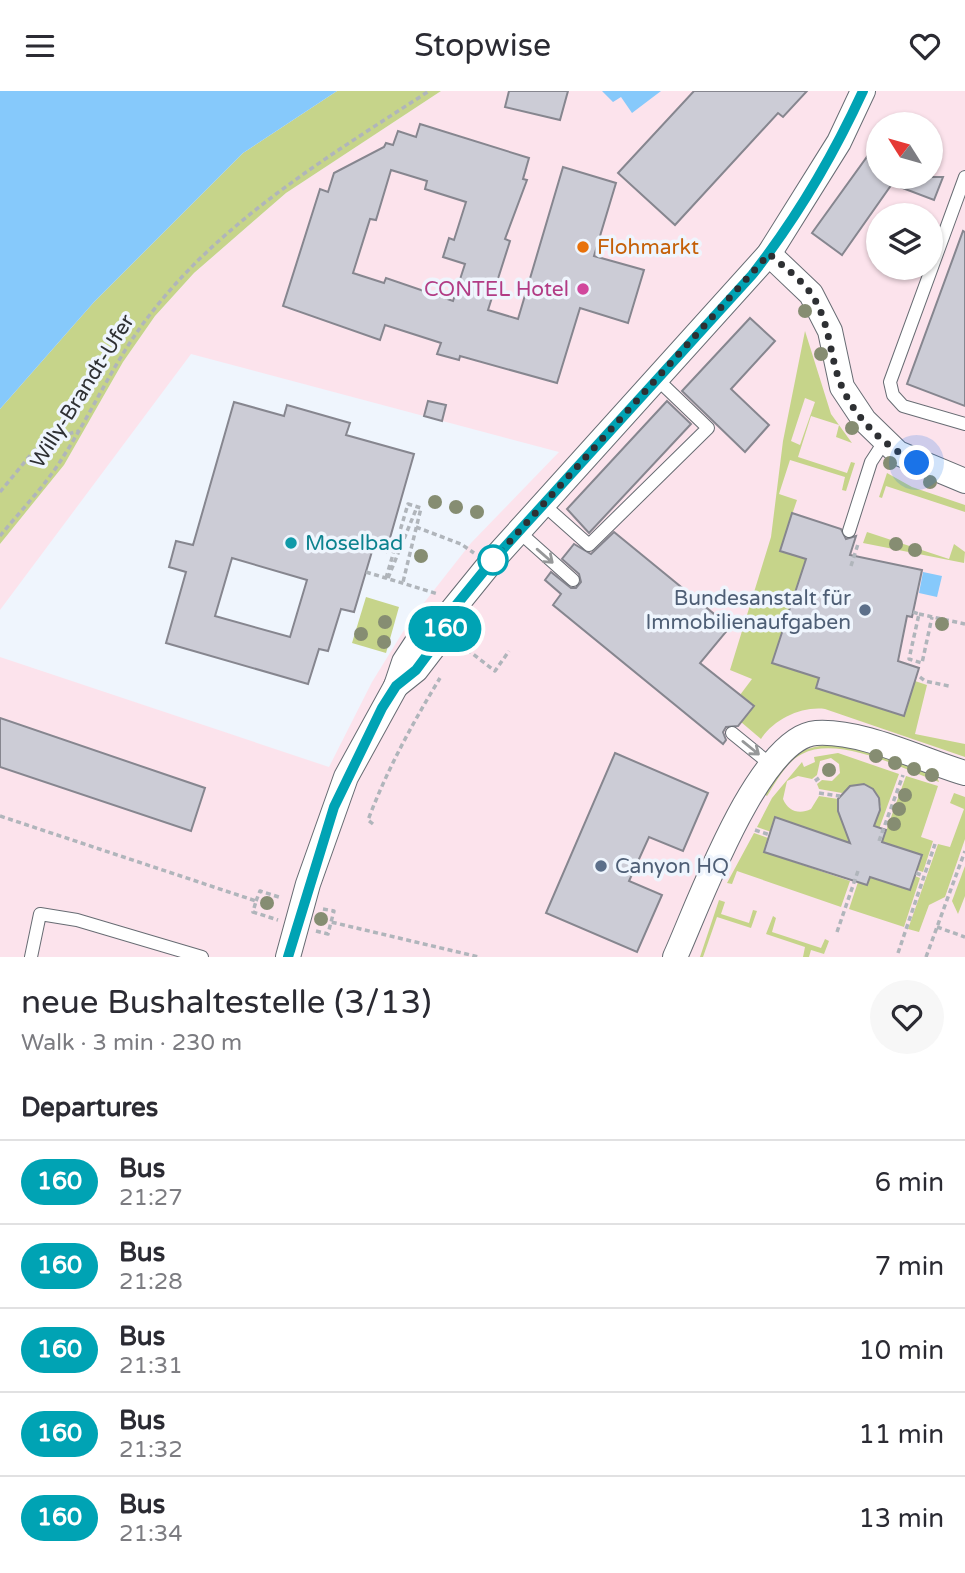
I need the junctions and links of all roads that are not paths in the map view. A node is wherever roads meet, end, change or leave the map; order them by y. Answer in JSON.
{"nodes":[{"id":1,"x":863,"y":91,"type":"edge"},
{"id":2,"x":965,"y":177,"type":"edge"},
{"id":3,"x":769,"y":254,"type":"junction"},
{"id":4,"x":658,"y":380,"type":"junction"},
{"id":5,"x":965,"y":425,"type":"edge"},
{"id":6,"x":884,"y":442,"type":"junction"},
{"id":7,"x":965,"y":481,"type":"edge"},
{"id":8,"x":544,"y":505,"type":"junction"},
{"id":9,"x":518,"y":531,"type":"junction"},
{"id":10,"x":849,"y":531,"type":"dead end"},
{"id":11,"x":573,"y":580,"type":"dead end"},
{"id":12,"x":732,"y":733,"type":"dead end"},
{"id":13,"x":771,"y":764,"type":"junction"},
{"id":14,"x":965,"y":773,"type":"edge"},
{"id":15,"x":690,"y":924,"type":"junction"},
{"id":16,"x":30,"y":957,"type":"edge"},
{"id":17,"x":202,"y":957,"type":"edge"},
{"id":18,"x":288,"y":957,"type":"edge"},
{"id":19,"x":675,"y":957,"type":"edge"},
{"id":20,"x":684,"y":957,"type":"edge"}],
"edges":[{"from":1,"to":3,"type":"street"},
{"from":2,"to":5,"type":"lane"},
{"from":3,"to":4,"type":"street"},
{"from":3,"to":6,"type":"street"},
{"from":4,"to":8,"type":"street"},
{"from":4,"to":8,"type":"lane"},
{"from":6,"to":7,"type":"street"},
{"from":6,"to":10,"type":"lane"},
{"from":8,"to":9,"type":"street"},
{"from":9,"to":11,"type":"lane","one_way":true},
{"from":9,"to":18,"type":"street"},
{"from":12,"to":13,"type":"lane","one_way":true},
{"from":13,"to":14,"type":"street"},
{"from":13,"to":15,"type":"street"},
{"from":15,"to":19,"type":"street"},
{"from":15,"to":20,"type":"street"},
{"from":16,"to":17,"type":"lane"}]}
